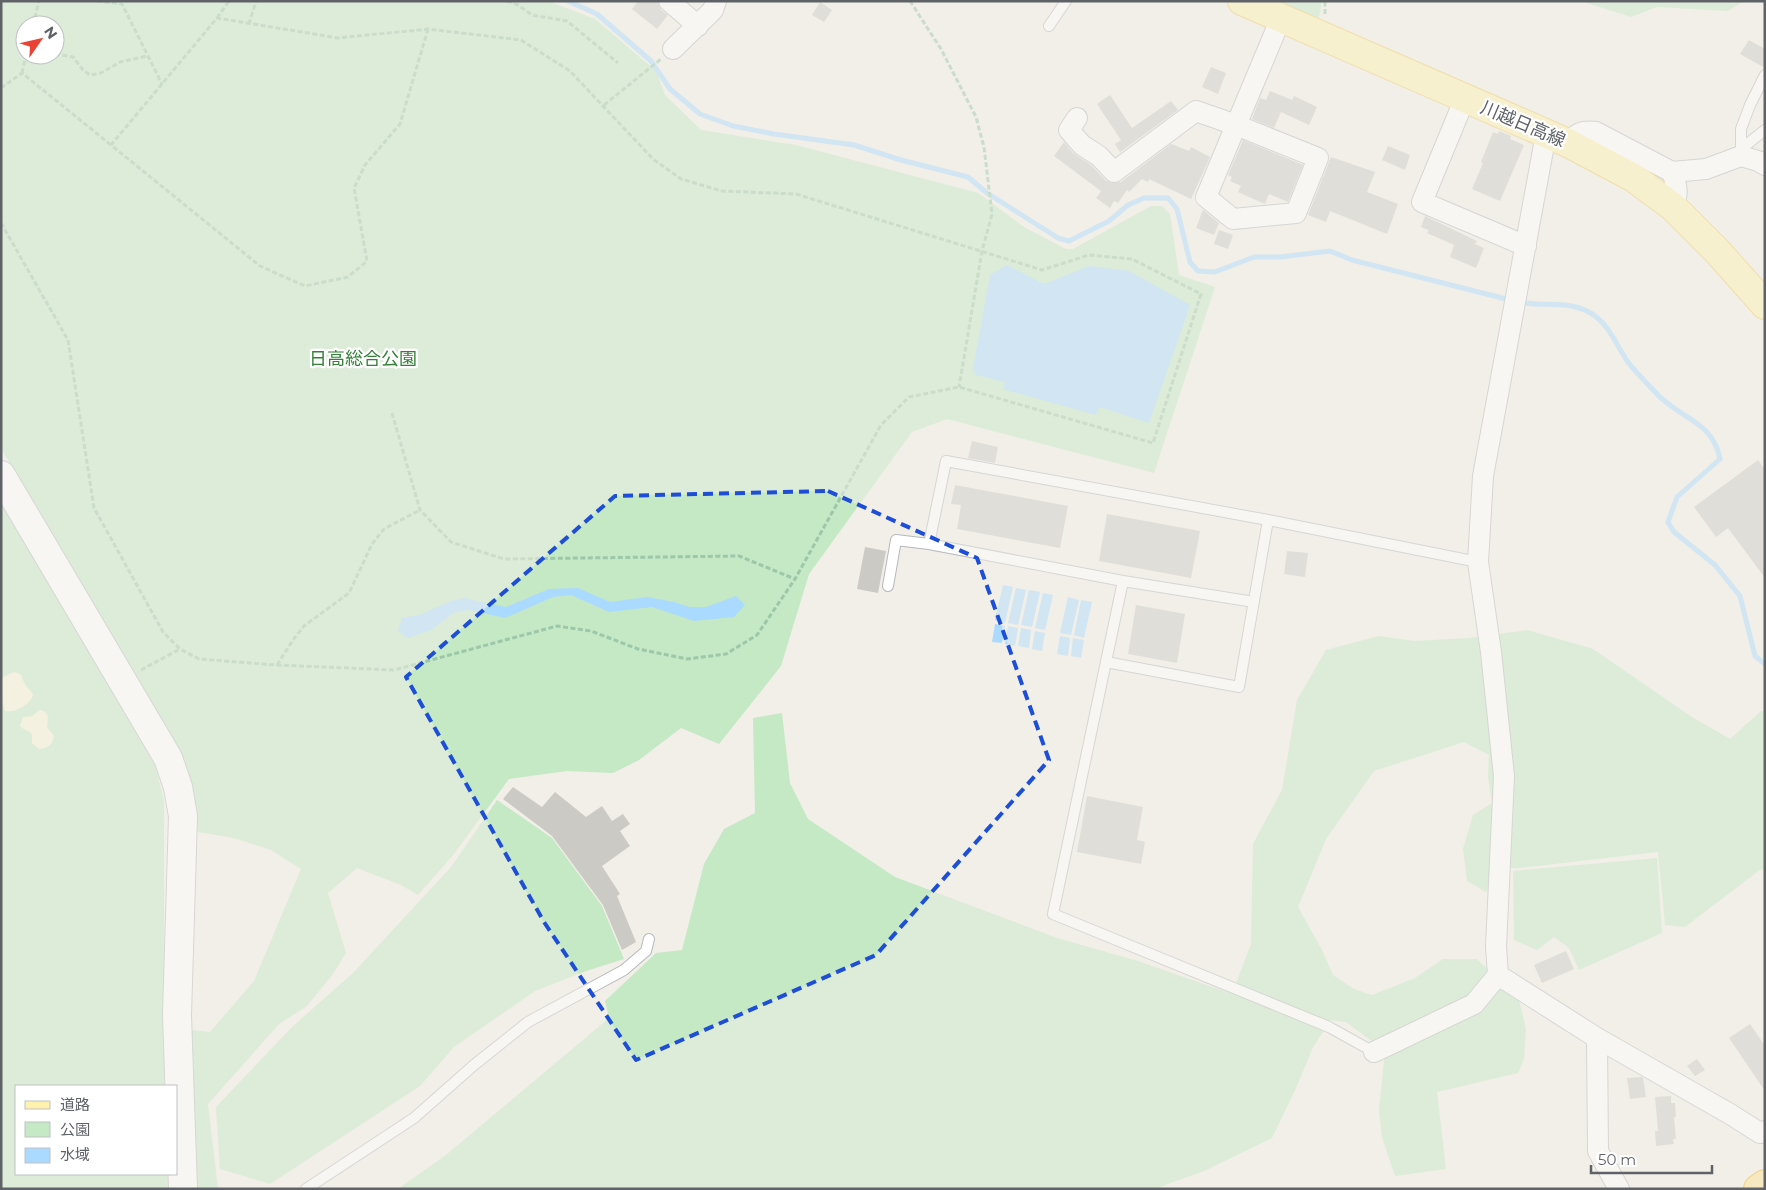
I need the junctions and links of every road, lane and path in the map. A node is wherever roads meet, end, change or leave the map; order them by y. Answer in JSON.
{"nodes":[{"id":1,"x":39,"y":1,"type":"edge"},
{"id":2,"x":96,"y":1,"type":"edge"},
{"id":3,"x":229,"y":1,"type":"edge"},
{"id":4,"x":256,"y":1,"type":"edge"},
{"id":5,"x":507,"y":1,"type":"edge"},
{"id":6,"x":669,"y":1,"type":"edge"},
{"id":7,"x":716,"y":1,"type":"edge"},
{"id":8,"x":910,"y":1,"type":"edge"},
{"id":9,"x":1066,"y":1,"type":"edge"},
{"id":10,"x":1242,"y":1,"type":"edge"},
{"id":11,"x":36,"y":15,"type":"edge"},
{"id":12,"x":217,"y":18,"type":"junction"},
{"id":13,"x":1281,"y":18,"type":"junction"},
{"id":14,"x":249,"y":24,"type":"junction"},
{"id":15,"x":698,"y":26,"type":"junction"},
{"id":16,"x":1049,"y":26,"type":"dead end"},
{"id":17,"x":428,"y":30,"type":"junction"},
{"id":18,"x":673,"y":50,"type":"joint"},
{"id":19,"x":65,"y":56,"type":"edge"},
{"id":20,"x":147,"y":56,"type":"junction"},
{"id":21,"x":618,"y":63,"type":"dead end"},
{"id":22,"x":24,"y":65,"type":"edge"},
{"id":23,"x":22,"y":73,"type":"junction"},
{"id":24,"x":1765,"y":75,"type":"edge"},
{"id":25,"x":162,"y":84,"type":"junction"},
{"id":26,"x":1,"y":88,"type":"edge"},
{"id":27,"x":1465,"y":98,"type":"junction"},
{"id":28,"x":604,"y":105,"type":"junction"},
{"id":29,"x":1077,"y":118,"type":"dead end"},
{"id":30,"x":1236,"y":125,"type":"junction"},
{"id":31,"x":1765,"y":130,"type":"edge"},
{"id":32,"x":1557,"y":138,"type":"junction"},
{"id":33,"x":111,"y":145,"type":"junction"},
{"id":34,"x":1741,"y":153,"type":"junction"},
{"id":35,"x":1765,"y":165,"type":"edge"},
{"id":36,"x":1672,"y":172,"type":"junction"},
{"id":37,"x":1672,"y":207,"type":"junction"},
{"id":38,"x":1,"y":223,"type":"edge"},
{"id":39,"x":1526,"y":246,"type":"junction"},
{"id":40,"x":982,"y":251,"type":"junction"},
{"id":41,"x":1765,"y":306,"type":"edge"},
{"id":42,"x":959,"y":387,"type":"junction"},
{"id":43,"x":392,"y":413,"type":"dead end"},
{"id":44,"x":1,"y":475,"type":"edge"},
{"id":45,"x":420,"y":510,"type":"junction"},
{"id":46,"x":1268,"y":520,"type":"junction"},
{"id":47,"x":930,"y":544,"type":"junction"},
{"id":48,"x":1478,"y":562,"type":"junction"},
{"id":49,"x":795,"y":579,"type":"junction"},
{"id":50,"x":1123,"y":581,"type":"junction"},
{"id":51,"x":888,"y":586,"type":"dead end"},
{"id":52,"x":1254,"y":602,"type":"junction"},
{"id":53,"x":180,"y":649,"type":"junction"},
{"id":54,"x":1106,"y":662,"type":"junction"},
{"id":55,"x":277,"y":666,"type":"junction"},
{"id":56,"x":123,"y":679,"type":"junction"},
{"id":57,"x":649,"y":939,"type":"dead end"},
{"id":58,"x":1498,"y":975,"type":"junction"},
{"id":59,"x":1597,"y":1038,"type":"junction"},
{"id":60,"x":1374,"y":1052,"type":"joint"},
{"id":61,"x":1763,"y":1138,"type":"edge"},
{"id":62,"x":1765,"y":1184,"type":"edge"},
{"id":63,"x":184,"y":1189,"type":"edge"},
{"id":64,"x":306,"y":1189,"type":"edge"},
{"id":65,"x":1619,"y":1189,"type":"edge"},
{"id":66,"x":1758,"y":1189,"type":"edge"}],
"edges":[{"from":1,"to":11,"type":"path"},
{"from":2,"to":20,"type":"path"},
{"from":3,"to":12,"type":"path"},
{"from":4,"to":14,"type":"path"},
{"from":5,"to":21,"type":"path"},
{"from":6,"to":15,"type":"street"},
{"from":7,"to":15,"type":"street"},
{"from":8,"to":40,"type":"path"},
{"from":9,"to":16,"type":"lane"},
{"from":10,"to":13,"type":"main road","name":"川越日高線"},
{"from":12,"to":14,"type":"path"},
{"from":12,"to":25,"type":"path"},
{"from":13,"to":27,"type":"main road","name":"川越日高線"},
{"from":13,"to":30,"type":"street"},
{"from":14,"to":17,"type":"path"},
{"from":15,"to":18,"type":"street"},
{"from":17,"to":28,"type":"path"},
{"from":17,"to":33,"type":"path"},
{"from":18,"to":28,"type":"path"},
{"from":19,"to":20,"type":"path"},
{"from":20,"to":25,"type":"path"},
{"from":22,"to":23,"type":"path"},
{"from":23,"to":26,"type":"path"},
{"from":23,"to":33,"type":"path"},
{"from":24,"to":34,"type":"lane"},
{"from":25,"to":33,"type":"path"},
{"from":27,"to":32,"type":"main road","name":"川越日高線"},
{"from":27,"to":39,"type":"street"},
{"from":28,"to":40,"type":"path"},
{"from":29,"to":30,"type":"street"},
{"from":30,"to":30,"type":"street"},
{"from":31,"to":34,"type":"lane"},
{"from":32,"to":36,"type":"street"},
{"from":32,"to":37,"type":"main road","name":"川越日高線"},
{"from":32,"to":39,"type":"street"},
{"from":34,"to":35,"type":"street"},
{"from":34,"to":36,"type":"street"},
{"from":36,"to":37,"type":"street"},
{"from":37,"to":41,"type":"main road","name":"川越日高線"},
{"from":38,"to":53,"type":"path"},
{"from":39,"to":48,"type":"street"},
{"from":40,"to":42,"type":"path"},
{"from":40,"to":42,"type":"path"},
{"from":42,"to":49,"type":"path"},
{"from":43,"to":45,"type":"path"},
{"from":44,"to":56,"type":"street"},
{"from":45,"to":49,"type":"path"},
{"from":45,"to":55,"type":"path"},
{"from":46,"to":47,"type":"lane"},
{"from":46,"to":48,"type":"lane"},
{"from":46,"to":52,"type":"lane"},
{"from":47,"to":50,"type":"lane"},
{"from":47,"to":51,"type":"lane"},
{"from":48,"to":58,"type":"street"},
{"from":49,"to":55,"type":"path"},
{"from":50,"to":52,"type":"lane"},
{"from":50,"to":54,"type":"lane"},
{"from":52,"to":54,"type":"lane"},
{"from":53,"to":55,"type":"path"},
{"from":53,"to":56,"type":"path"},
{"from":54,"to":60,"type":"lane"},
{"from":56,"to":63,"type":"street"},
{"from":57,"to":64,"type":"lane"},
{"from":58,"to":59,"type":"street"},
{"from":58,"to":60,"type":"street"},
{"from":59,"to":61,"type":"street"},
{"from":59,"to":65,"type":"street"},
{"from":62,"to":66,"type":"highway"}]}
